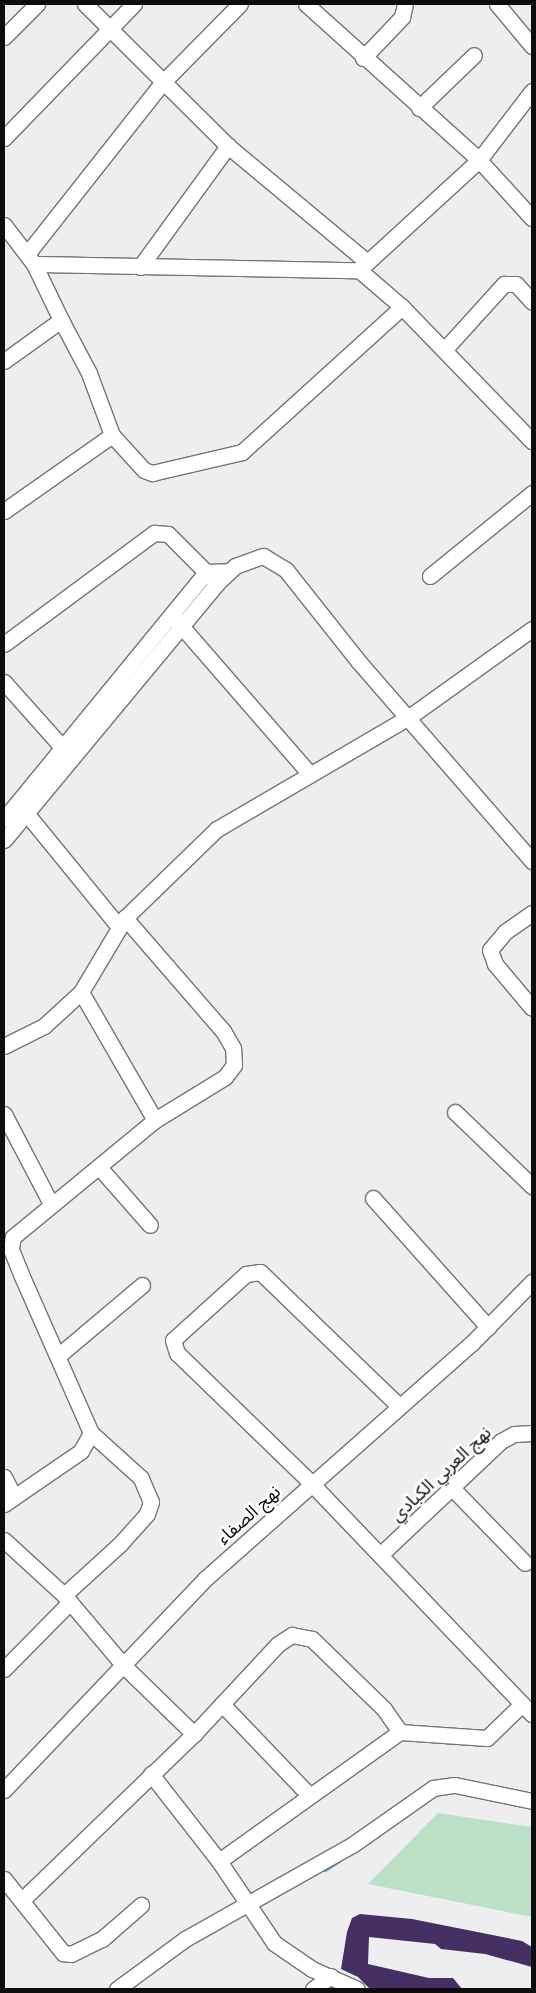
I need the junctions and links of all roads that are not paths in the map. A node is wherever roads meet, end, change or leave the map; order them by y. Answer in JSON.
{"nodes":[{"id":1,"x":37,"y":4,"type":"edge"},
{"id":2,"x":85,"y":4,"type":"edge"},
{"id":3,"x":134,"y":4,"type":"edge"},
{"id":4,"x":240,"y":4,"type":"edge"},
{"id":5,"x":306,"y":4,"type":"edge"},
{"id":6,"x":405,"y":4,"type":"edge"},
{"id":7,"x":497,"y":4,"type":"edge"},
{"id":8,"x":110,"y":29,"type":"junction"},
{"id":9,"x":4,"y":37,"type":"edge"},
{"id":10,"x":532,"y":46,"type":"edge"},
{"id":11,"x":474,"y":55,"type":"dead end"},
{"id":12,"x":363,"y":58,"type":"junction"},
{"id":13,"x":162,"y":83,"type":"junction"},
{"id":14,"x":532,"y":91,"type":"edge"},
{"id":15,"x":419,"y":108,"type":"junction"},
{"id":16,"x":4,"y":138,"type":"edge"},
{"id":17,"x":228,"y":146,"type":"junction"},
{"id":18,"x":479,"y":160,"type":"junction"},
{"id":19,"x":532,"y":218,"type":"edge"},
{"id":20,"x":4,"y":225,"type":"edge"},
{"id":21,"x":30,"y":259,"type":"junction"},
{"id":22,"x":363,"y":266,"type":"junction"},
{"id":23,"x":140,"y":267,"type":"junction"},
{"id":24,"x":532,"y":300,"type":"edge"},
{"id":25,"x":402,"y":306,"type":"junction"},
{"id":26,"x":61,"y":320,"type":"junction"},
{"id":27,"x":445,"y":349,"type":"junction"},
{"id":28,"x":4,"y":361,"type":"edge"},
{"id":29,"x":112,"y":435,"type":"junction"},
{"id":30,"x":532,"y":441,"type":"edge"},
{"id":31,"x":532,"y":493,"type":"edge"},
{"id":32,"x":4,"y":511,"type":"edge"},
{"id":33,"x":430,"y":576,"type":"dead end"},
{"id":34,"x":211,"y":578,"type":"junction"},
{"id":35,"x":177,"y":621,"type":"junction"},
{"id":36,"x":532,"y":630,"type":"edge"},
{"id":37,"x":4,"y":644,"type":"edge"},
{"id":38,"x":4,"y":682,"type":"edge"},
{"id":39,"x":409,"y":717,"type":"junction"},
{"id":40,"x":68,"y":754,"type":"junction"},
{"id":41,"x":308,"y":772,"type":"junction"},
{"id":42,"x":23,"y":810,"type":"junction"},
{"id":43,"x":4,"y":820,"type":"edge"},
{"id":44,"x":5,"y":836,"type":"edge"},
{"id":45,"x":532,"y":861,"type":"edge"},
{"id":46,"x":532,"y":913,"type":"edge"},
{"id":47,"x":122,"y":923,"type":"junction"},
{"id":48,"x":81,"y":992,"type":"junction"},
{"id":49,"x":532,"y":1008,"type":"edge"},
{"id":50,"x":4,"y":1046,"type":"edge"},
{"id":51,"x":455,"y":1112,"type":"dead end"},
{"id":52,"x":5,"y":1120,"type":"edge"},
{"id":53,"x":155,"y":1120,"type":"junction"},
{"id":54,"x":99,"y":1167,"type":"junction"},
{"id":55,"x":532,"y":1186,"type":"edge"},
{"id":56,"x":373,"y":1198,"type":"dead end"},
{"id":57,"x":51,"y":1204,"type":"junction"},
{"id":58,"x":150,"y":1225,"type":"dead end"},
{"id":59,"x":532,"y":1282,"type":"edge"},
{"id":60,"x":142,"y":1285,"type":"dead end"},
{"id":61,"x":488,"y":1327,"type":"junction"},
{"id":62,"x":58,"y":1356,"type":"junction"},
{"id":63,"x":399,"y":1406,"type":"junction"},
{"id":64,"x":91,"y":1433,"type":"junction"},
{"id":65,"x":532,"y":1433,"type":"edge"},
{"id":66,"x":4,"y":1477,"type":"edge"},
{"id":67,"x":311,"y":1483,"type":"junction"},
{"id":68,"x":453,"y":1489,"type":"junction"},
{"id":69,"x":8,"y":1499,"type":"edge"},
{"id":70,"x":4,"y":1540,"type":"edge"},
{"id":71,"x":380,"y":1555,"type":"junction"},
{"id":72,"x":525,"y":1563,"type":"dead end"},
{"id":73,"x":67,"y":1599,"type":"junction"},
{"id":74,"x":124,"y":1666,"type":"junction"},
{"id":75,"x":4,"y":1669,"type":"edge"},
{"id":76,"x":222,"y":1704,"type":"junction"},
{"id":77,"x":527,"y":1709,"type":"edge"},
{"id":78,"x":400,"y":1732,"type":"junction"},
{"id":79,"x":194,"y":1734,"type":"junction"},
{"id":80,"x":151,"y":1774,"type":"junction"},
{"id":81,"x":4,"y":1790,"type":"edge"},
{"id":82,"x":309,"y":1794,"type":"junction"},
{"id":83,"x":532,"y":1801,"type":"edge"},
{"id":84,"x":219,"y":1861,"type":"junction"},
{"id":85,"x":4,"y":1879,"type":"edge"},
{"id":86,"x":22,"y":1900,"type":"junction"},
{"id":87,"x":247,"y":1904,"type":"junction"},
{"id":88,"x":141,"y":1905,"type":"dead end"},
{"id":89,"x":331,"y":1976,"type":"junction"},
{"id":90,"x":117,"y":1989,"type":"edge"},
{"id":91,"x":313,"y":1989,"type":"edge"},
{"id":92,"x":357,"y":1989,"type":"edge"}],
"edges":[{"from":1,"to":9,"type":"street"},
{"from":2,"to":8,"type":"street"},
{"from":3,"to":8,"type":"street"},
{"from":4,"to":13,"type":"street"},
{"from":5,"to":12,"type":"street"},
{"from":6,"to":12,"type":"street"},
{"from":7,"to":10,"type":"street"},
{"from":8,"to":13,"type":"street"},
{"from":8,"to":16,"type":"street"},
{"from":11,"to":15,"type":"street"},
{"from":12,"to":15,"type":"street"},
{"from":13,"to":17,"type":"street"},
{"from":13,"to":21,"type":"street"},
{"from":14,"to":18,"type":"street"},
{"from":15,"to":18,"type":"street"},
{"from":17,"to":22,"type":"street"},
{"from":17,"to":23,"type":"street"},
{"from":18,"to":19,"type":"street"},
{"from":18,"to":22,"type":"street"},
{"from":20,"to":21,"type":"street"},
{"from":21,"to":23,"type":"street"},
{"from":21,"to":26,"type":"street"},
{"from":22,"to":23,"type":"street"},
{"from":22,"to":25,"type":"street"},
{"from":24,"to":27,"type":"street"},
{"from":25,"to":27,"type":"street"},
{"from":25,"to":29,"type":"street"},
{"from":26,"to":28,"type":"street"},
{"from":26,"to":29,"type":"street"},
{"from":27,"to":30,"type":"street"},
{"from":29,"to":32,"type":"street"},
{"from":31,"to":33,"type":"street"},
{"from":34,"to":35,"type":"street"},
{"from":34,"to":37,"type":"street"},
{"from":34,"to":39,"type":"street"},
{"from":35,"to":40,"type":"street"},
{"from":35,"to":41,"type":"street"},
{"from":36,"to":39,"type":"street"},
{"from":38,"to":40,"type":"street"},
{"from":39,"to":41,"type":"street"},
{"from":39,"to":45,"type":"street"},
{"from":40,"to":42,"type":"street"},
{"from":41,"to":47,"type":"street"},
{"from":42,"to":43,"type":"street"},
{"from":42,"to":44,"type":"street"},
{"from":42,"to":47,"type":"street"},
{"from":46,"to":49,"type":"street"},
{"from":47,"to":48,"type":"street"},
{"from":47,"to":53,"type":"street"},
{"from":48,"to":50,"type":"street"},
{"from":48,"to":53,"type":"street"},
{"from":51,"to":55,"type":"street"},
{"from":52,"to":57,"type":"street"},
{"from":53,"to":54,"type":"street"},
{"from":54,"to":57,"type":"street"},
{"from":54,"to":58,"type":"street"},
{"from":56,"to":61,"type":"street"},
{"from":57,"to":62,"type":"street"},
{"from":59,"to":61,"type":"street","name":"نهج الصفاء"},
{"from":60,"to":62,"type":"street"},
{"from":61,"to":63,"type":"street","name":"نهج الصفاء"},
{"from":62,"to":64,"type":"street"},
{"from":63,"to":67,"type":"street","name":"نهج الصفاء"},
{"from":63,"to":67,"type":"street"},
{"from":64,"to":69,"type":"street"},
{"from":64,"to":73,"type":"street"},
{"from":65,"to":68,"type":"street","name":"نهج العربي الكبادي"},
{"from":66,"to":69,"type":"street"},
{"from":67,"to":71,"type":"street"},
{"from":67,"to":74,"type":"street","name":"نهج الصفاء"},
{"from":68,"to":71,"type":"street","name":"نهج العربي الكبادي"},
{"from":68,"to":72,"type":"street"},
{"from":70,"to":73,"type":"street"},
{"from":71,"to":77,"type":"street"},
{"from":73,"to":74,"type":"street"},
{"from":73,"to":75,"type":"street"},
{"from":74,"to":79,"type":"street"},
{"from":74,"to":81,"type":"street","name":"نهج الصفاء"},
{"from":76,"to":78,"type":"street"},
{"from":76,"to":79,"type":"street"},
{"from":76,"to":82,"type":"street"},
{"from":77,"to":78,"type":"street"},
{"from":78,"to":82,"type":"street"},
{"from":79,"to":80,"type":"street"},
{"from":80,"to":84,"type":"street"},
{"from":80,"to":86,"type":"street"},
{"from":82,"to":84,"type":"street"},
{"from":83,"to":87,"type":"street"},
{"from":84,"to":87,"type":"street"},
{"from":85,"to":86,"type":"street"},
{"from":86,"to":88,"type":"street"},
{"from":87,"to":89,"type":"street"},
{"from":87,"to":90,"type":"street"},
{"from":89,"to":91,"type":"street"},
{"from":89,"to":92,"type":"street"}]}
